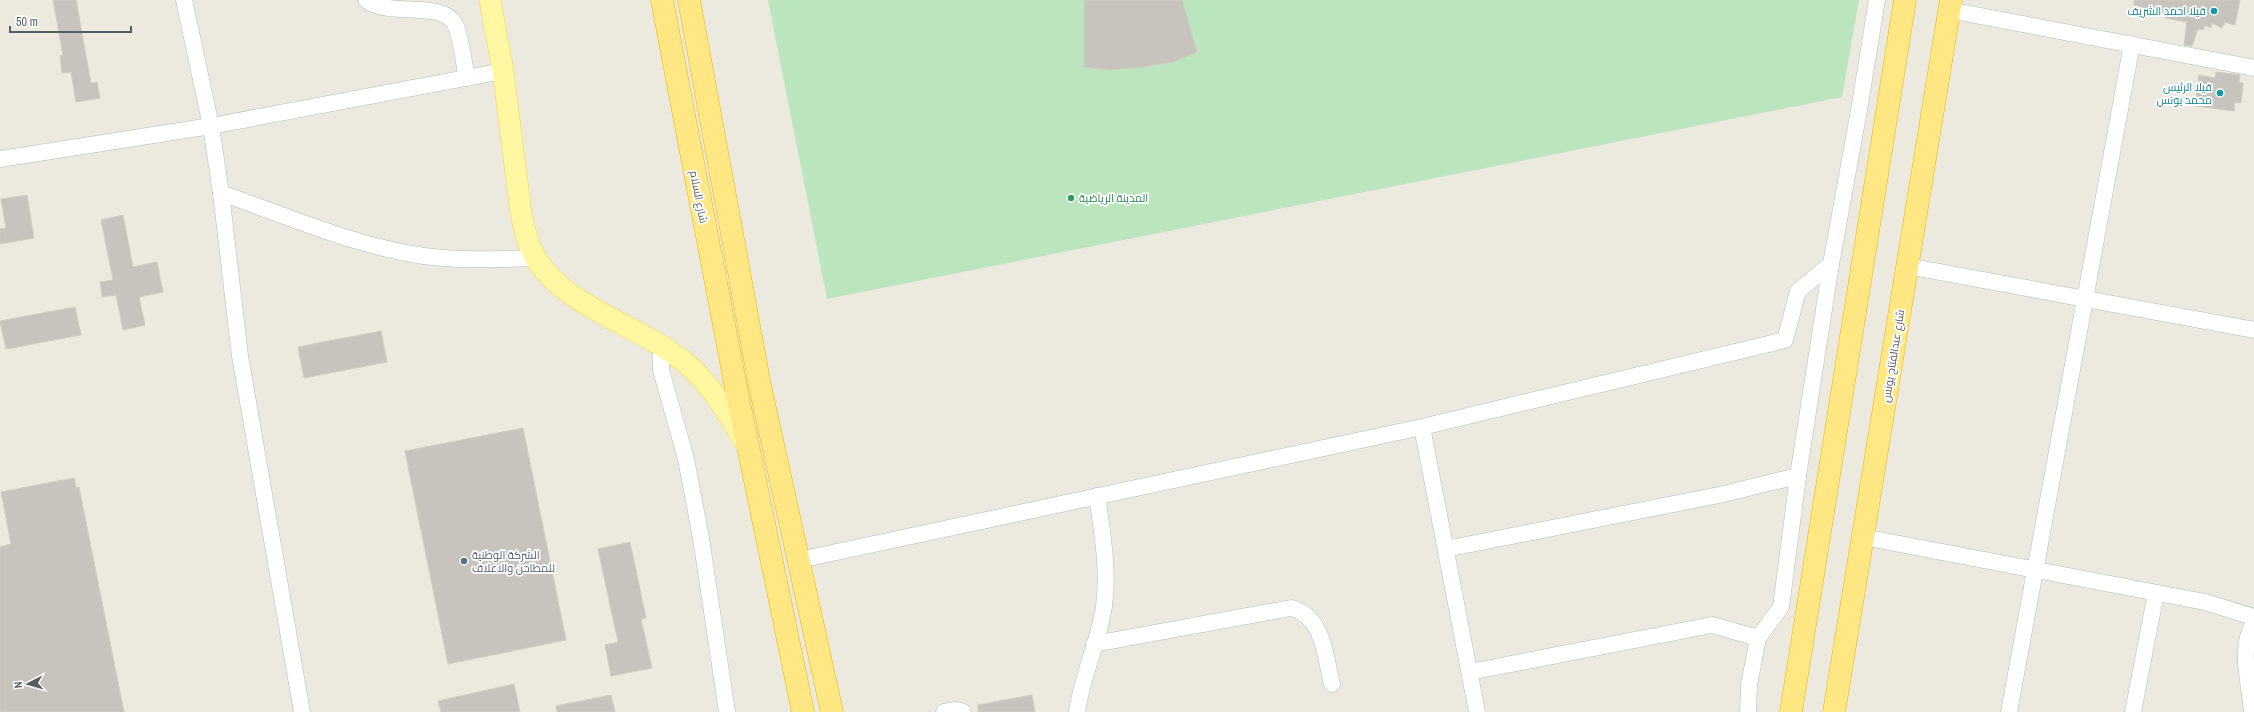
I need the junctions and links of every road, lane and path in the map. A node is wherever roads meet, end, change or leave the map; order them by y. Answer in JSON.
{"nodes":[{"id":1,"x":184,"y":0,"type":"edge"},
{"id":2,"x":366,"y":0,"type":"edge"},
{"id":3,"x":490,"y":0,"type":"edge"},
{"id":4,"x":662,"y":0,"type":"edge"},
{"id":5,"x":689,"y":0,"type":"edge"},
{"id":6,"x":1877,"y":0,"type":"edge"},
{"id":7,"x":1905,"y":0,"type":"edge"},
{"id":8,"x":1950,"y":5,"type":"edge"},
{"id":9,"x":2132,"y":44,"type":"junction"},
{"id":10,"x":2254,"y":68,"type":"edge"},
{"id":11,"x":503,"y":71,"type":"junction"},
{"id":12,"x":467,"y":78,"type":"junction"},
{"id":13,"x":211,"y":126,"type":"junction"},
{"id":14,"x":0,"y":159,"type":"edge"},
{"id":15,"x":221,"y":193,"type":"junction"},
{"id":16,"x":536,"y":258,"type":"junction"},
{"id":17,"x":1831,"y":264,"type":"junction"},
{"id":18,"x":1908,"y":266,"type":"junction"},
{"id":19,"x":2085,"y":298,"type":"junction"},
{"id":20,"x":2254,"y":330,"type":"edge"},
{"id":21,"x":661,"y":345,"type":"junction"},
{"id":22,"x":1422,"y":427,"type":"junction"},
{"id":23,"x":748,"y":446,"type":"junction"},
{"id":24,"x":1798,"y":476,"type":"junction"},
{"id":25,"x":1098,"y":496,"type":"junction"},
{"id":26,"x":1863,"y":537,"type":"junction"},
{"id":27,"x":1446,"y":549,"type":"junction"},
{"id":28,"x":799,"y":560,"type":"junction"},
{"id":29,"x":2035,"y":570,"type":"junction"},
{"id":30,"x":2156,"y":593,"type":"junction"},
{"id":31,"x":2254,"y":617,"type":"edge"},
{"id":32,"x":2254,"y":623,"type":"edge"},
{"id":33,"x":1758,"y":638,"type":"junction"},
{"id":34,"x":1094,"y":644,"type":"junction"},
{"id":35,"x":1470,"y":672,"type":"junction"},
{"id":36,"x":1332,"y":684,"type":"dead end"},
{"id":37,"x":302,"y":712,"type":"edge"},
{"id":38,"x":727,"y":712,"type":"edge"},
{"id":39,"x":803,"y":712,"type":"edge"},
{"id":40,"x":832,"y":712,"type":"edge"},
{"id":41,"x":944,"y":712,"type":"edge"},
{"id":42,"x":964,"y":712,"type":"edge"},
{"id":43,"x":1077,"y":712,"type":"edge"},
{"id":44,"x":1477,"y":712,"type":"edge"},
{"id":45,"x":1748,"y":712,"type":"edge"},
{"id":46,"x":1792,"y":712,"type":"edge"},
{"id":47,"x":1834,"y":712,"type":"edge"},
{"id":48,"x":2009,"y":712,"type":"edge"},
{"id":49,"x":2133,"y":712,"type":"edge"},
{"id":50,"x":2252,"y":712,"type":"edge"}],
"edges":[{"from":1,"to":13,"type":"street"},
{"from":2,"to":12,"type":"street"},
{"from":3,"to":11,"type":"main road"},
{"from":4,"to":23,"type":"highway","name":"شارع السلام"},
{"from":5,"to":28,"type":"highway"},
{"from":6,"to":17,"type":"street"},
{"from":7,"to":46,"type":"highway"},
{"from":8,"to":9,"type":"street"},
{"from":8,"to":18,"type":"highway","name":"شارع عبدالفتاح يونس"},
{"from":9,"to":10,"type":"street"},
{"from":9,"to":19,"type":"street"},
{"from":11,"to":12,"type":"street"},
{"from":11,"to":16,"type":"main road"},
{"from":12,"to":13,"type":"street"},
{"from":13,"to":14,"type":"street"},
{"from":13,"to":15,"type":"street"},
{"from":15,"to":16,"type":"street"},
{"from":15,"to":37,"type":"street"},
{"from":16,"to":21,"type":"main road"},
{"from":17,"to":22,"type":"street"},
{"from":17,"to":24,"type":"street"},
{"from":18,"to":19,"type":"street"},
{"from":18,"to":26,"type":"highway","name":"شارع عبدالفتاح يونس"},
{"from":19,"to":20,"type":"street"},
{"from":19,"to":29,"type":"street"},
{"from":21,"to":23,"type":"main road"},
{"from":21,"to":38,"type":"street"},
{"from":22,"to":25,"type":"street"},
{"from":22,"to":27,"type":"street"},
{"from":23,"to":39,"type":"highway","name":"شارع السلام"},
{"from":24,"to":27,"type":"street"},
{"from":24,"to":33,"type":"street"},
{"from":25,"to":28,"type":"street"},
{"from":25,"to":34,"type":"street"},
{"from":26,"to":29,"type":"street"},
{"from":26,"to":47,"type":"highway","name":"شارع عبدالفتاح يونس"},
{"from":27,"to":35,"type":"street"},
{"from":28,"to":40,"type":"highway"},
{"from":29,"to":30,"type":"street"},
{"from":29,"to":48,"type":"street"},
{"from":30,"to":31,"type":"street"},
{"from":30,"to":49,"type":"street"},
{"from":32,"to":50,"type":"street"},
{"from":33,"to":35,"type":"street"},
{"from":33,"to":45,"type":"street"},
{"from":34,"to":36,"type":"street"},
{"from":34,"to":43,"type":"street"},
{"from":35,"to":44,"type":"street"},
{"from":41,"to":42,"type":"street"}]}
